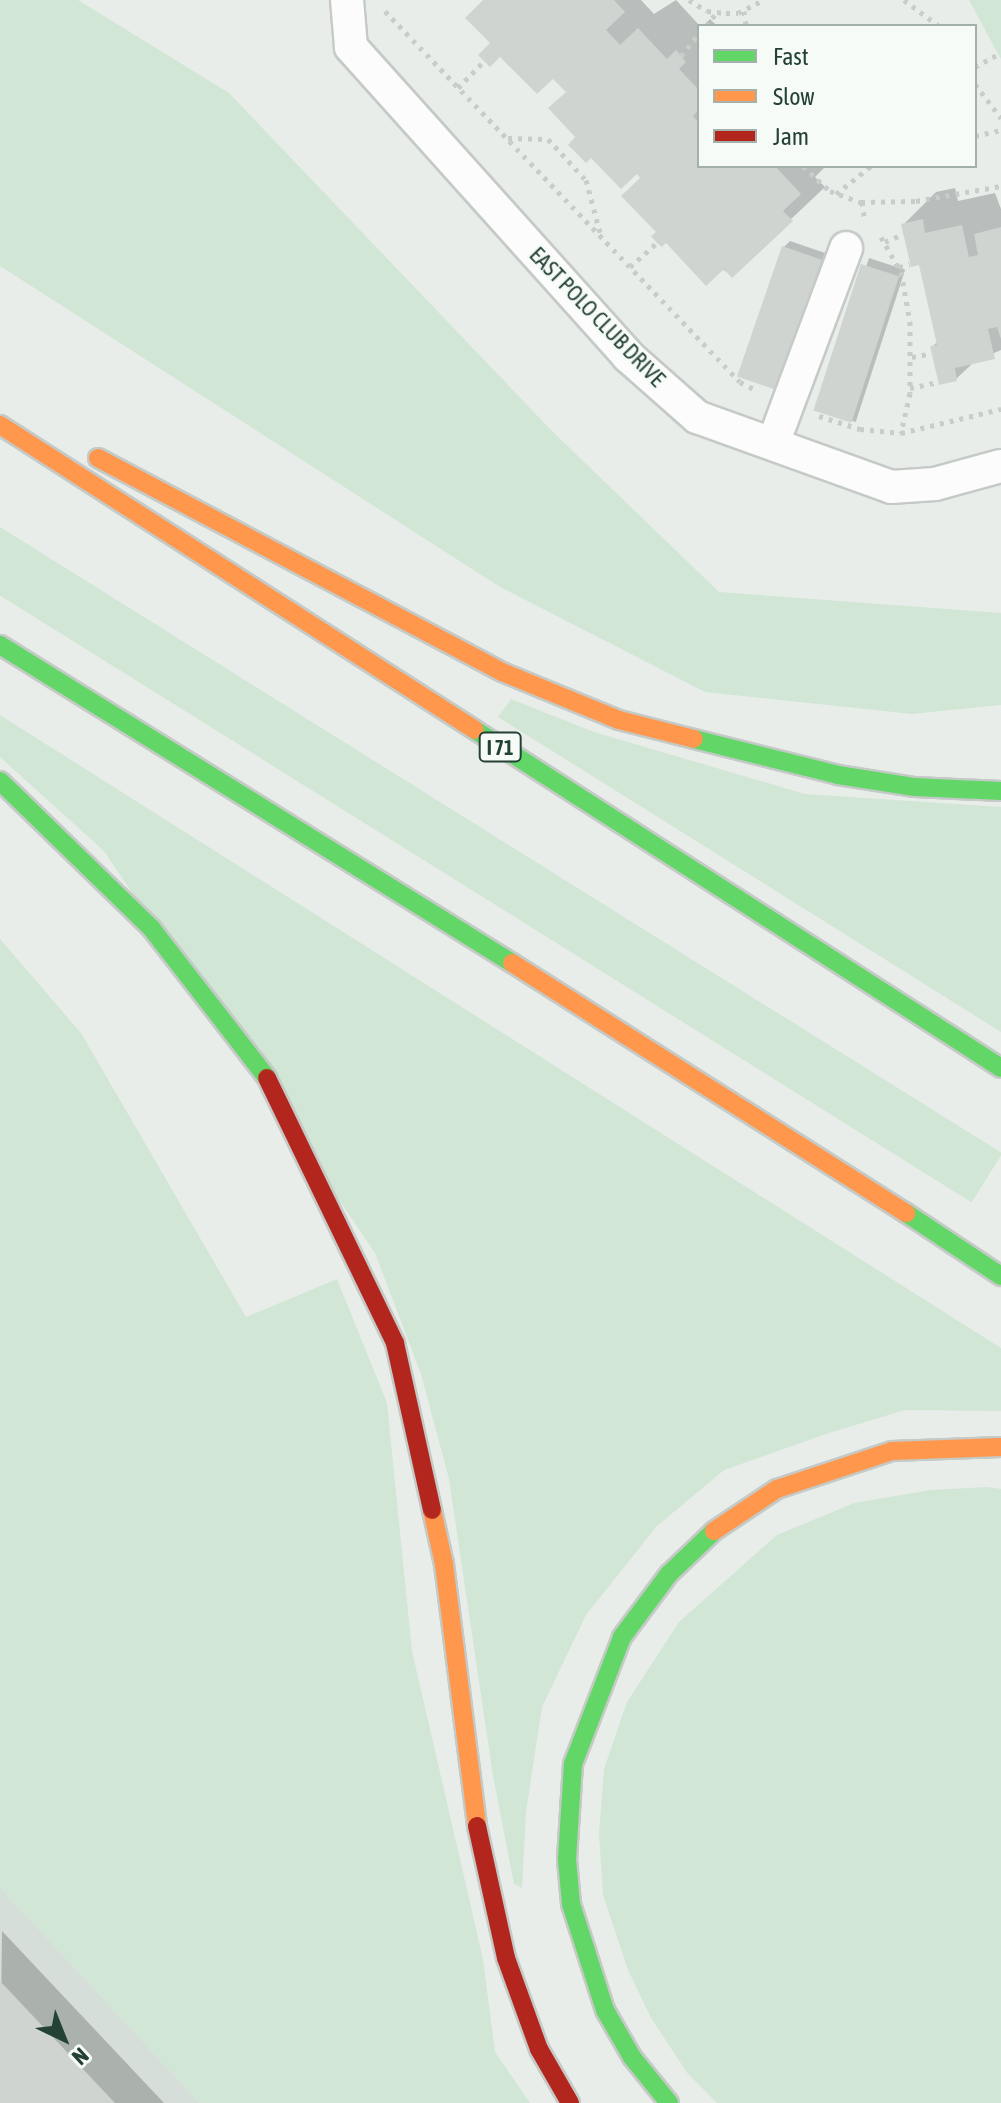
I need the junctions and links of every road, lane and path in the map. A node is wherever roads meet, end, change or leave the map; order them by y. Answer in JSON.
{"nodes":[{"id":1,"x":347,"y":0,"type":"edge"},
{"id":2,"x":374,"y":0,"type":"edge"},
{"id":3,"x":689,"y":0,"type":"edge"},
{"id":4,"x":763,"y":0,"type":"edge"},
{"id":5,"x":904,"y":0,"type":"edge"},
{"id":6,"x":744,"y":11,"type":"junction"},
{"id":7,"x":716,"y":13,"type":"junction"},
{"id":8,"x":708,"y":24,"type":"edge"},
{"id":9,"x":746,"y":24,"type":"edge"},
{"id":10,"x":936,"y":24,"type":"edge"},
{"id":11,"x":697,"y":36,"type":"edge"},
{"id":12,"x":998,"y":54,"type":"dead end"},
{"id":13,"x":681,"y":56,"type":"dead end"},
{"id":14,"x":484,"y":61,"type":"dead end"},
{"id":15,"x":977,"y":67,"type":"edge"},
{"id":16,"x":977,"y":87,"type":"edge"},
{"id":17,"x":458,"y":88,"type":"junction"},
{"id":18,"x":1001,"y":118,"type":"edge"},
{"id":19,"x":1001,"y":130,"type":"edge"},
{"id":20,"x":977,"y":136,"type":"edge"},
{"id":21,"x":506,"y":138,"type":"junction"},
{"id":22,"x":577,"y":155,"type":"dead end"},
{"id":23,"x":568,"y":162,"type":"junction"},
{"id":24,"x":805,"y":168,"type":"edge"},
{"id":25,"x":868,"y":168,"type":"edge"},
{"id":26,"x":1001,"y":186,"type":"edge"},
{"id":27,"x":836,"y":194,"type":"junction"},
{"id":28,"x":862,"y":202,"type":"junction"},
{"id":29,"x":903,"y":234,"type":"dead end"},
{"id":30,"x":601,"y":237,"type":"junction"},
{"id":31,"x":885,"y":242,"type":"junction"},
{"id":32,"x":657,"y":243,"type":"dead end"},
{"id":33,"x":846,"y":248,"type":"dead end"},
{"id":34,"x":910,"y":264,"type":"dead end"},
{"id":35,"x":630,"y":267,"type":"junction"},
{"id":36,"x":899,"y":267,"type":"junction"},
{"id":37,"x":932,"y":353,"type":"dead end"},
{"id":38,"x":912,"y":357,"type":"junction"},
{"id":39,"x":938,"y":382,"type":"dead end"},
{"id":40,"x":910,"y":388,"type":"junction"},
{"id":41,"x":787,"y":405,"type":"junction"},
{"id":42,"x":0,"y":406,"type":"edge"},
{"id":43,"x":1001,"y":409,"type":"edge"},
{"id":44,"x":0,"y":425,"type":"edge"},
{"id":45,"x":42,"y":428,"type":"dead end"},
{"id":46,"x":901,"y":433,"type":"junction"},
{"id":47,"x":774,"y":441,"type":"junction"},
{"id":48,"x":84,"y":450,"type":"dead end"},
{"id":49,"x":1001,"y":466,"type":"edge"},
{"id":50,"x":0,"y":645,"type":"edge"},
{"id":51,"x":0,"y":781,"type":"edge"},
{"id":52,"x":1001,"y":791,"type":"edge"},
{"id":53,"x":1001,"y":1068,"type":"edge"},
{"id":54,"x":1001,"y":1276,"type":"edge"},
{"id":55,"x":1001,"y":1447,"type":"edge"},
{"id":56,"x":570,"y":2103,"type":"edge"},
{"id":57,"x":669,"y":2103,"type":"edge"}],
"edges":[{"from":1,"to":47,"type":"street","name":"EAST POLO CLUB DRIVE"},
{"from":2,"to":17,"type":"path"},
{"from":3,"to":7,"type":"path"},
{"from":4,"to":6,"type":"path"},
{"from":5,"to":10,"type":"path"},
{"from":6,"to":7,"type":"path"},
{"from":6,"to":9,"type":"path"},
{"from":7,"to":8,"type":"path"},
{"from":11,"to":13,"type":"path"},
{"from":12,"to":15,"type":"path"},
{"from":14,"to":17,"type":"path"},
{"from":16,"to":18,"type":"path"},
{"from":17,"to":21,"type":"path"},
{"from":19,"to":20,"type":"path"},
{"from":21,"to":23,"type":"path"},
{"from":21,"to":30,"type":"path"},
{"from":22,"to":23,"type":"path"},
{"from":23,"to":30,"type":"path"},
{"from":24,"to":27,"type":"path"},
{"from":25,"to":27,"type":"path"},
{"from":26,"to":28,"type":"path"},
{"from":27,"to":28,"type":"path"},
{"from":28,"to":31,"type":"path"},
{"from":29,"to":31,"type":"path"},
{"from":30,"to":35,"type":"path"},
{"from":31,"to":36,"type":"path"},
{"from":32,"to":35,"type":"path"},
{"from":33,"to":41,"type":"street"},
{"from":34,"to":36,"type":"path"},
{"from":35,"to":41,"type":"path"},
{"from":36,"to":38,"type":"path"},
{"from":37,"to":38,"type":"path"},
{"from":38,"to":40,"type":"path"},
{"from":39,"to":40,"type":"path"},
{"from":40,"to":46,"type":"path"},
{"from":41,"to":46,"type":"path"},
{"from":41,"to":47,"type":"street"},
{"from":42,"to":45,"type":"highway"},
{"from":43,"to":46,"type":"path"},
{"from":44,"to":53,"type":"highway","number":"I 71"},
{"from":47,"to":49,"type":"street","name":"EAST POLO CLUB DRIVE"},
{"from":48,"to":52,"type":"highway"},
{"from":50,"to":54,"type":"highway"},
{"from":51,"to":56,"type":"highway"},
{"from":55,"to":57,"type":"highway"}]}
